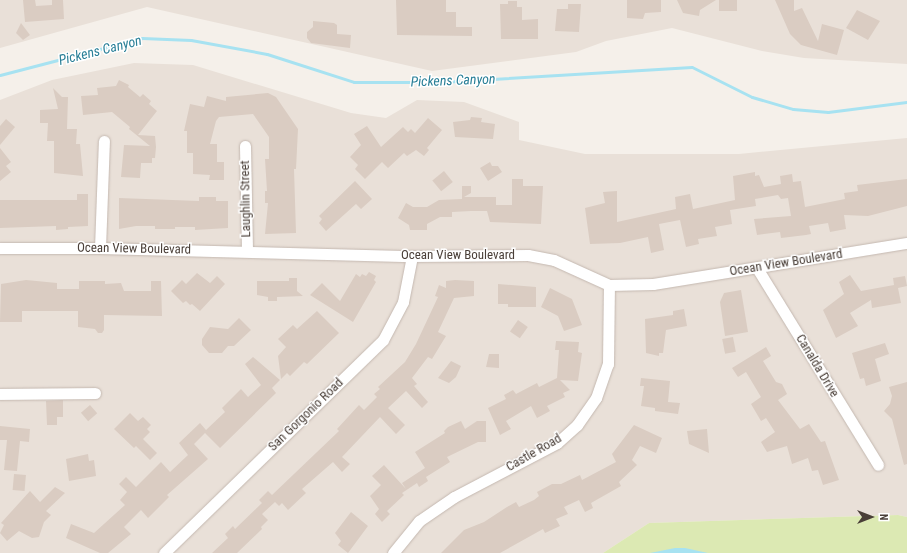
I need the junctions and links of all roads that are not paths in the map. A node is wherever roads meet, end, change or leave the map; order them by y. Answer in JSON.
{"nodes":[{"id":1,"x":104,"y":141,"type":"dead end"},
{"id":2,"x":245,"y":146,"type":"dead end"},
{"id":3,"x":907,"y":243,"type":"edge"},
{"id":4,"x":0,"y":248,"type":"edge"},
{"id":5,"x":100,"y":248,"type":"junction"},
{"id":6,"x":247,"y":252,"type":"junction"},
{"id":7,"x":412,"y":256,"type":"junction"},
{"id":8,"x":757,"y":268,"type":"junction"},
{"id":9,"x":609,"y":285,"type":"junction"},
{"id":10,"x":95,"y":393,"type":"dead end"},
{"id":11,"x":0,"y":394,"type":"edge"},
{"id":12,"x":878,"y":465,"type":"dead end"},
{"id":13,"x":164,"y":553,"type":"edge"},
{"id":14,"x":393,"y":553,"type":"edge"}],
"edges":[{"from":1,"to":5,"type":"street"},
{"from":2,"to":6,"type":"street","name":"Laughlin Street"},
{"from":3,"to":8,"type":"street","name":"Ocean View Boulevard"},
{"from":4,"to":5,"type":"street","name":"Ocean View Boulevard"},
{"from":5,"to":6,"type":"street","name":"Ocean View Boulevard"},
{"from":6,"to":7,"type":"street","name":"Ocean View Boulevard"},
{"from":7,"to":9,"type":"street","name":"Ocean View Boulevard"},
{"from":7,"to":13,"type":"street","name":"San Gorgonio Road"},
{"from":8,"to":9,"type":"street","name":"Ocean View Boulevard"},
{"from":8,"to":12,"type":"street","name":"Canalda Drive"},
{"from":9,"to":14,"type":"street","name":"Castle Road"},
{"from":10,"to":11,"type":"street"}]}
